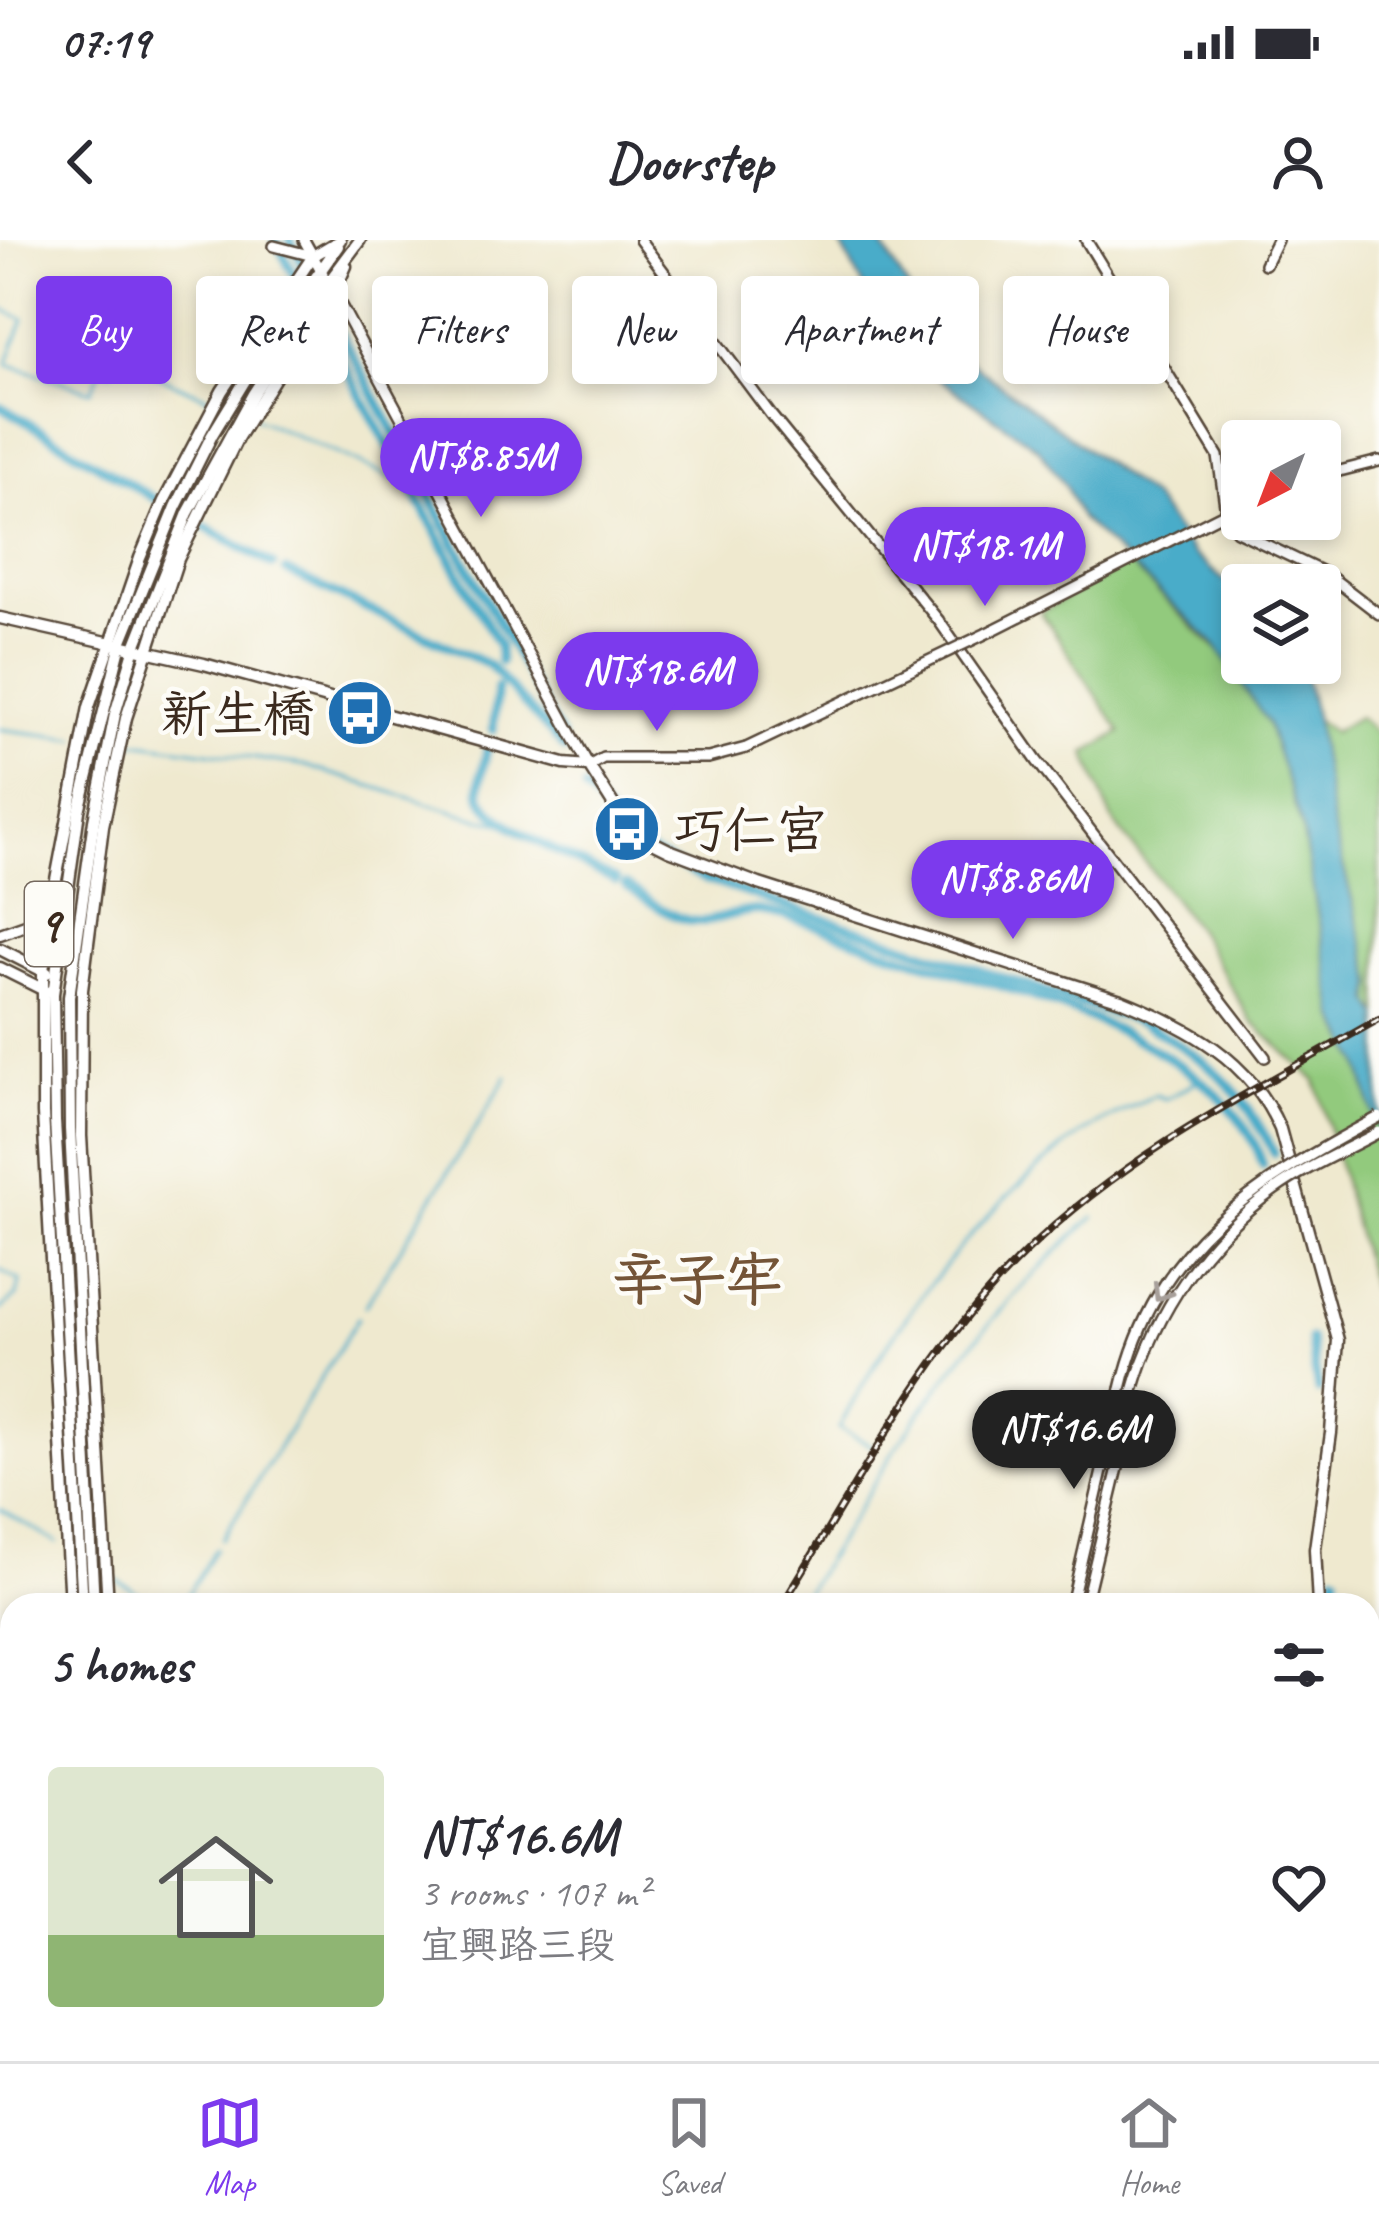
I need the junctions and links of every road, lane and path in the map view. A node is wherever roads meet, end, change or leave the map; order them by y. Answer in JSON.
{"nodes":[{"id":1,"x":304,"y":240,"type":"edge"},
{"id":2,"x":341,"y":240,"type":"edge"},
{"id":3,"x":640,"y":240,"type":"edge"},
{"id":4,"x":1086,"y":240,"type":"edge"},
{"id":5,"x":1277,"y":240,"type":"edge"},
{"id":6,"x":358,"y":243,"type":"edge"},
{"id":7,"x":274,"y":246,"type":"dead end"},
{"id":8,"x":313,"y":256,"type":"junction"},
{"id":9,"x":1264,"y":264,"type":"dead end"},
{"id":10,"x":321,"y":269,"type":"junction"},
{"id":11,"x":303,"y":276,"type":"edge"},
{"id":12,"x":314,"y":276,"type":"edge"},
{"id":13,"x":325,"y":276,"type":"edge"},
{"id":14,"x":338,"y":276,"type":"edge"},
{"id":15,"x":348,"y":319,"type":"edge"},
{"id":16,"x":232,"y":384,"type":"edge"},
{"id":17,"x":269,"y":384,"type":"edge"},
{"id":18,"x":1379,"y":460,"type":"edge"},
{"id":19,"x":1341,"y":471,"type":"edge"},
{"id":20,"x":1221,"y":515,"type":"edge"},
{"id":21,"x":1379,"y":614,"type":"edge"},
{"id":22,"x":0,"y":618,"type":"edge"},
{"id":23,"x":116,"y":642,"type":"junction"},
{"id":24,"x":140,"y":649,"type":"junction"},
{"id":25,"x":590,"y":766,"type":"junction"},
{"id":26,"x":78,"y":821,"type":"junction"},
{"id":27,"x":58,"y":868,"type":"junction"},
{"id":28,"x":54,"y":890,"type":"junction"},
{"id":29,"x":1,"y":935,"type":"edge"},
{"id":30,"x":0,"y":949,"type":"edge"},
{"id":31,"x":0,"y":968,"type":"edge"},
{"id":32,"x":43,"y":971,"type":"junction"},
{"id":33,"x":56,"y":977,"type":"junction"},
{"id":34,"x":76,"y":986,"type":"junction"},
{"id":35,"x":48,"y":992,"type":"junction"},
{"id":36,"x":69,"y":997,"type":"junction"},
{"id":37,"x":1265,"y":1057,"type":"dead end"},
{"id":38,"x":1379,"y":1117,"type":"edge"},
{"id":39,"x":1379,"y":1132,"type":"edge"},
{"id":40,"x":1127,"y":1390,"type":"junction"},
{"id":41,"x":69,"y":1593,"type":"edge"},
{"id":42,"x":82,"y":1593,"type":"edge"},
{"id":43,"x":93,"y":1593,"type":"edge"},
{"id":44,"x":107,"y":1593,"type":"edge"},
{"id":45,"x":1075,"y":1593,"type":"edge"},
{"id":46,"x":1088,"y":1593,"type":"edge"},
{"id":47,"x":1317,"y":1593,"type":"edge"}],
"edges":[{"from":1,"to":8,"type":"street"},
{"from":2,"to":8,"type":"main road","number":"9"},
{"from":2,"to":10,"type":"main road","number":"9"},
{"from":3,"to":37,"type":"street"},
{"from":4,"to":21,"type":"street"},
{"from":5,"to":9,"type":"street"},
{"from":6,"to":14,"type":"main road","number":"9"},
{"from":7,"to":8,"type":"street"},
{"from":8,"to":10,"type":"street"},
{"from":8,"to":11,"type":"main road","number":"9"},
{"from":10,"to":12,"type":"main road","number":"9"},
{"from":10,"to":13,"type":"street"},
{"from":15,"to":25,"type":"street"},
{"from":16,"to":23,"type":"main road","number":"9"},
{"from":17,"to":24,"type":"main road","number":"9"},
{"from":18,"to":19,"type":"street"},
{"from":20,"to":25,"type":"street","bridge":true},
{"from":22,"to":23,"type":"main road"},
{"from":23,"to":24,"type":"main road"},
{"from":23,"to":26,"type":"main road","number":"9"},
{"from":23,"to":27,"type":"main road","number":"9"},
{"from":24,"to":25,"type":"main road"},
{"from":24,"to":34,"type":"main road","number":"9"},
{"from":25,"to":47,"type":"main road"},
{"from":26,"to":27,"type":"main road"},
{"from":26,"to":33,"type":"main road","number":"9"},
{"from":27,"to":28,"type":"main road","number":"9"},
{"from":28,"to":29,"type":"main road"},
{"from":28,"to":32,"type":"main road","number":"9"},
{"from":30,"to":32,"type":"main road"},
{"from":31,"to":35,"type":"main road"},
{"from":32,"to":33,"type":"main road"},
{"from":32,"to":35,"type":"main road","number":"9"},
{"from":33,"to":34,"type":"main road"},
{"from":33,"to":35,"type":"main road","number":"9"},
{"from":34,"to":36,"type":"main road"},
{"from":34,"to":44,"type":"main road","number":"9"},
{"from":35,"to":36,"type":"main road"},
{"from":35,"to":41,"type":"main road","number":"9"},
{"from":35,"to":42,"type":"main road","number":"9"},
{"from":36,"to":43,"type":"main road","number":"9"},
{"from":38,"to":40,"type":"street","one_way":true,"bridge":true},
{"from":39,"to":40,"type":"street","bridge":true},
{"from":40,"to":45,"type":"street"},
{"from":40,"to":46,"type":"street"}]}
